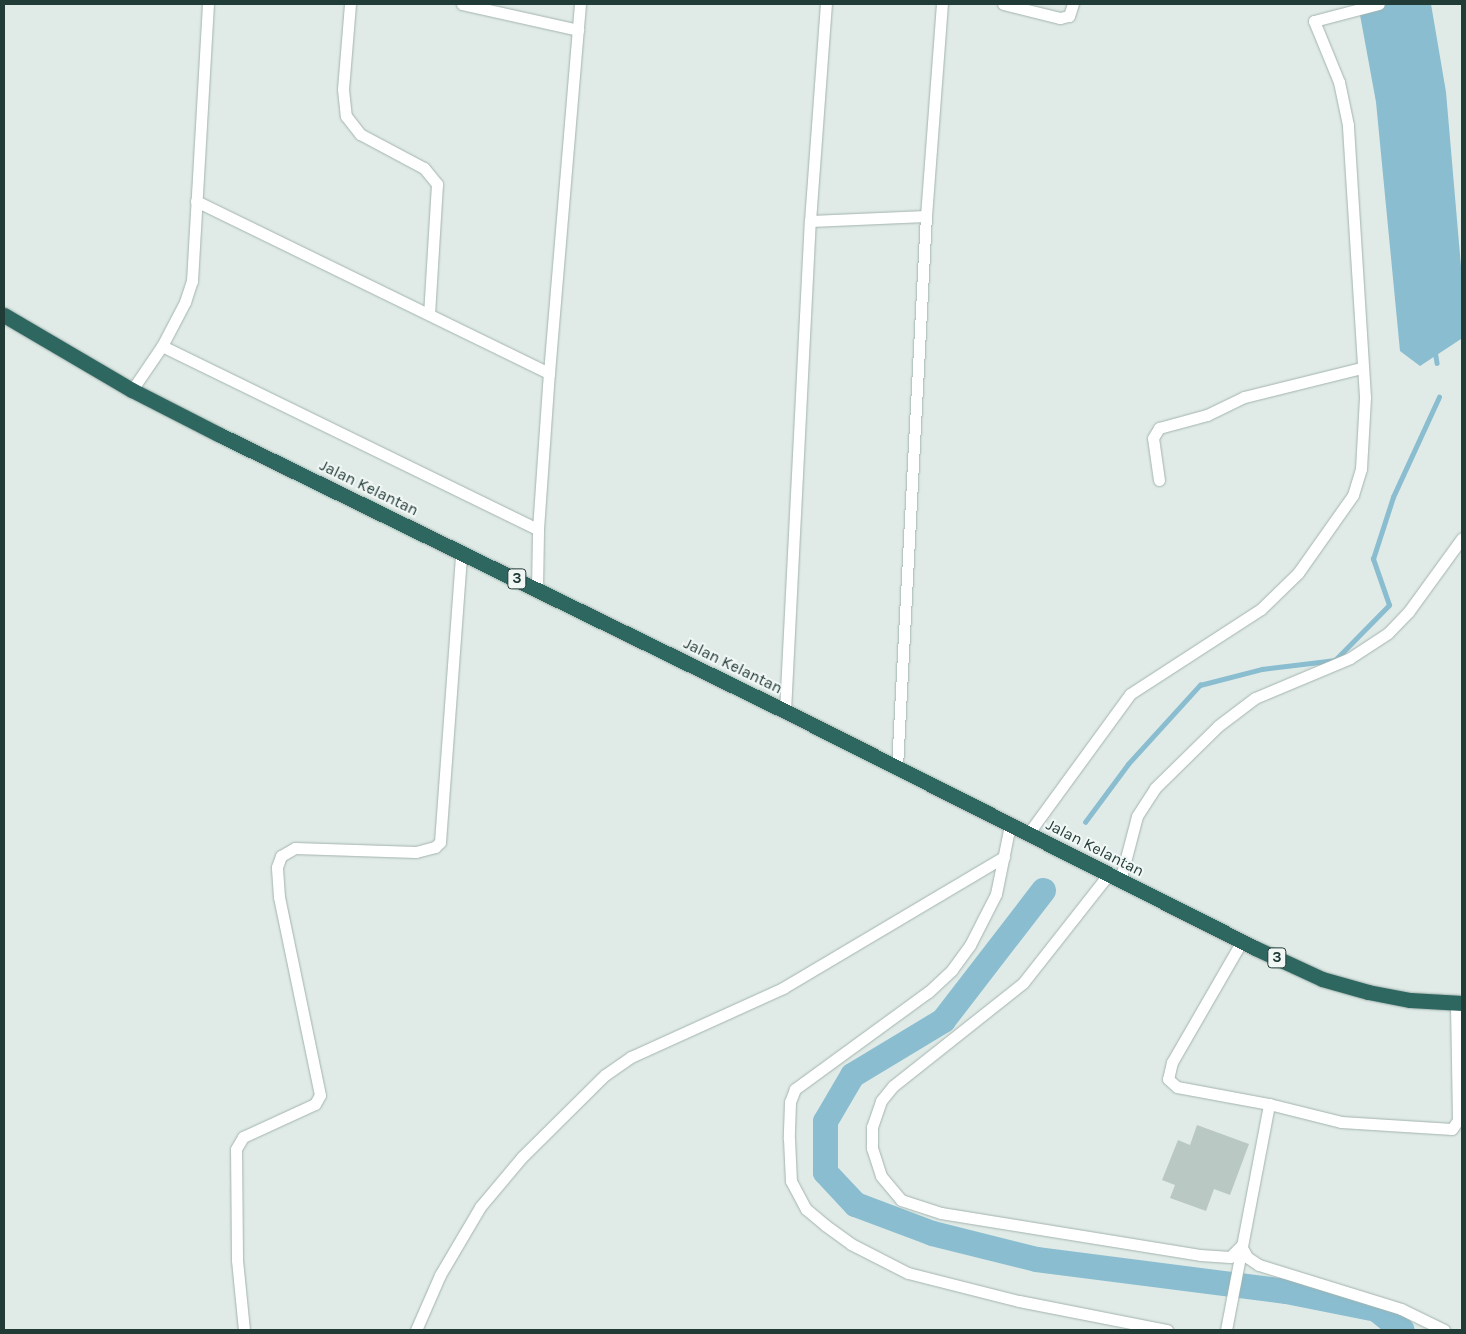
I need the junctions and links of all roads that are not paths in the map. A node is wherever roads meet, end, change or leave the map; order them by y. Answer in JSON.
{"nodes":[{"id":1,"x":208,"y":4,"type":"edge"},
{"id":2,"x":350,"y":4,"type":"edge"},
{"id":3,"x":462,"y":4,"type":"edge"},
{"id":4,"x":580,"y":4,"type":"edge"},
{"id":5,"x":826,"y":4,"type":"edge"},
{"id":6,"x":942,"y":4,"type":"edge"},
{"id":7,"x":1003,"y":4,"type":"edge"},
{"id":8,"x":1073,"y":4,"type":"edge"},
{"id":9,"x":1379,"y":4,"type":"edge"},
{"id":10,"x":578,"y":30,"type":"junction"},
{"id":11,"x":196,"y":201,"type":"junction"},
{"id":12,"x":926,"y":216,"type":"junction"},
{"id":13,"x":810,"y":221,"type":"junction"},
{"id":14,"x":428,"y":314,"type":"junction"},
{"id":15,"x":4,"y":315,"type":"edge"},
{"id":16,"x":162,"y":346,"type":"junction"},
{"id":17,"x":1361,"y":368,"type":"junction"},
{"id":18,"x":549,"y":374,"type":"junction"},
{"id":19,"x":132,"y":390,"type":"junction"},
{"id":20,"x":1159,"y":480,"type":"dead end"},
{"id":21,"x":538,"y":528,"type":"junction"},
{"id":22,"x":1462,"y":538,"type":"edge"},
{"id":23,"x":461,"y":553,"type":"junction"},
{"id":24,"x":537,"y":589,"type":"junction"},
{"id":25,"x":785,"y":711,"type":"junction"},
{"id":26,"x":897,"y":767,"type":"junction"},
{"id":27,"x":1010,"y":825,"type":"junction"},
{"id":28,"x":1031,"y":835,"type":"junction"},
{"id":29,"x":1004,"y":857,"type":"junction"},
{"id":30,"x":1111,"y":876,"type":"junction"},
{"id":31,"x":1242,"y":941,"type":"junction"},
{"id":32,"x":1459,"y":1003,"type":"edge"},
{"id":33,"x":1269,"y":1104,"type":"junction"},
{"id":34,"x":1240,"y":1251,"type":"junction"},
{"id":35,"x":244,"y":1330,"type":"edge"},
{"id":36,"x":416,"y":1330,"type":"edge"},
{"id":37,"x":1167,"y":1330,"type":"edge"},
{"id":38,"x":1226,"y":1330,"type":"edge"},
{"id":39,"x":1444,"y":1330,"type":"edge"}],
"edges":[{"from":1,"to":11,"type":"street"},
{"from":2,"to":14,"type":"street"},
{"from":3,"to":10,"type":"street"},
{"from":4,"to":10,"type":"street"},
{"from":5,"to":13,"type":"street"},
{"from":6,"to":12,"type":"street"},
{"from":7,"to":8,"type":"street"},
{"from":9,"to":17,"type":"street"},
{"from":10,"to":18,"type":"street"},
{"from":11,"to":14,"type":"street"},
{"from":11,"to":16,"type":"street"},
{"from":12,"to":13,"type":"street"},
{"from":12,"to":26,"type":"street"},
{"from":13,"to":25,"type":"street"},
{"from":14,"to":18,"type":"street"},
{"from":15,"to":19,"type":"highway","name":"Jalan Kelantan","number":"3"},
{"from":16,"to":19,"type":"street"},
{"from":16,"to":21,"type":"street"},
{"from":17,"to":20,"type":"street"},
{"from":17,"to":28,"type":"street"},
{"from":18,"to":21,"type":"street"},
{"from":19,"to":23,"type":"highway","name":"Jalan Kelantan","number":"3"},
{"from":21,"to":24,"type":"street"},
{"from":22,"to":30,"type":"street"},
{"from":23,"to":24,"type":"highway","name":"Jalan Kelantan","number":"3"},
{"from":23,"to":35,"type":"street"},
{"from":24,"to":25,"type":"highway","name":"Jalan Kelantan","number":"3"},
{"from":25,"to":26,"type":"highway","name":"Jalan Kelantan","number":"3"},
{"from":26,"to":27,"type":"highway","name":"Jalan Kelantan","number":"3"},
{"from":27,"to":28,"type":"highway","name":"Jalan Kelantan","number":"3"},
{"from":27,"to":29,"type":"street"},
{"from":28,"to":30,"type":"highway","name":"Jalan Kelantan","number":"3"},
{"from":29,"to":36,"type":"street"},
{"from":29,"to":37,"type":"street"},
{"from":30,"to":31,"type":"highway","name":"Jalan Kelantan","number":"3"},
{"from":30,"to":34,"type":"street"},
{"from":31,"to":32,"type":"highway","name":"Jalan Kelantan","number":"3"},
{"from":31,"to":33,"type":"street"},
{"from":32,"to":33,"type":"street"},
{"from":33,"to":34,"type":"street"},
{"from":34,"to":38,"type":"street"},
{"from":34,"to":39,"type":"street"}]}
